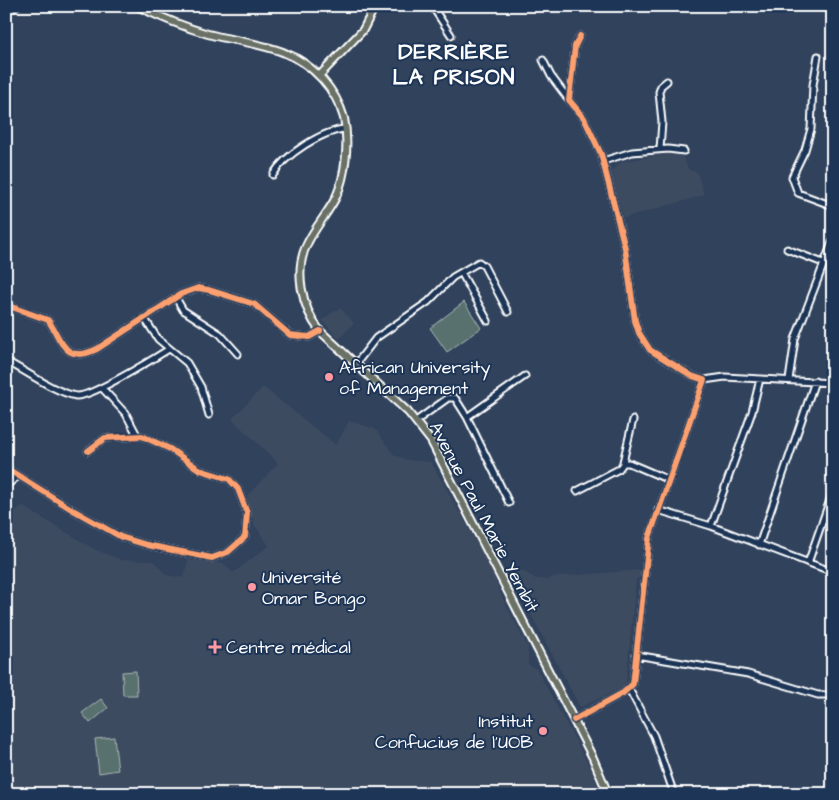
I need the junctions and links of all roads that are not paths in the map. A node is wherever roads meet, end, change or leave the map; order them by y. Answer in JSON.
{"nodes":[{"id":1,"x":17,"y":6,"type":"edge"},
{"id":2,"x":137,"y":6,"type":"edge"},
{"id":3,"x":375,"y":6,"type":"edge"},
{"id":4,"x":432,"y":6,"type":"edge"},
{"id":5,"x":6,"y":12,"type":"edge"},
{"id":6,"x":451,"y":35,"type":"dead end"},
{"id":7,"x":580,"y":36,"type":"dead end"},
{"id":8,"x":818,"y":56,"type":"dead end"},
{"id":9,"x":543,"y":60,"type":"dead end"},
{"id":10,"x":319,"y":76,"type":"junction"},
{"id":11,"x":667,"y":81,"type":"dead end"},
{"id":12,"x":569,"y":100,"type":"junction"},
{"id":13,"x":345,"y":129,"type":"junction"},
{"id":14,"x":660,"y":149,"type":"junction"},
{"id":15,"x":684,"y":151,"type":"dead end"},
{"id":16,"x":603,"y":161,"type":"junction"},
{"id":17,"x":273,"y":175,"type":"dead end"},
{"id":18,"x":833,"y":206,"type":"edge"},
{"id":19,"x":832,"y":243,"type":"edge"},
{"id":20,"x":786,"y":249,"type":"dead end"},
{"id":21,"x":823,"y":263,"type":"junction"},
{"id":22,"x":462,"y":274,"type":"junction"},
{"id":23,"x":176,"y":298,"type":"junction"},
{"id":24,"x":6,"y":305,"type":"edge"},
{"id":25,"x":508,"y":312,"type":"dead end"},
{"id":26,"x":145,"y":319,"type":"junction"},
{"id":27,"x":488,"y":321,"type":"dead end"},
{"id":28,"x":320,"y":332,"type":"junction"},
{"id":29,"x":169,"y":349,"type":"junction"},
{"id":30,"x":238,"y":354,"type":"dead end"},
{"id":31,"x":6,"y":360,"type":"edge"},
{"id":32,"x":356,"y":364,"type":"junction"},
{"id":33,"x":525,"y":376,"type":"dead end"},
{"id":34,"x":760,"y":379,"type":"junction"},
{"id":35,"x":704,"y":380,"type":"junction"},
{"id":36,"x":790,"y":380,"type":"junction"},
{"id":37,"x":815,"y":381,"type":"junction"},
{"id":38,"x":833,"y":383,"type":"edge"},
{"id":39,"x":102,"y":388,"type":"junction"},
{"id":40,"x":209,"y":415,"type":"dead end"},
{"id":41,"x":467,"y":417,"type":"junction"},
{"id":42,"x":632,"y":420,"type":"dead end"},
{"id":43,"x":416,"y":421,"type":"junction"},
{"id":44,"x":136,"y":435,"type":"junction"},
{"id":45,"x":88,"y":451,"type":"dead end"},
{"id":46,"x":623,"y":463,"type":"junction"},
{"id":47,"x":6,"y":468,"type":"edge"},
{"id":48,"x":18,"y":476,"type":"junction"},
{"id":49,"x":669,"y":480,"type":"junction"},
{"id":50,"x":6,"y":486,"type":"edge"},
{"id":51,"x":577,"y":491,"type":"dead end"},
{"id":52,"x":833,"y":491,"type":"edge"},
{"id":53,"x":509,"y":503,"type":"dead end"},
{"id":54,"x":658,"y":510,"type":"junction"},
{"id":55,"x":711,"y":526,"type":"junction"},
{"id":56,"x":759,"y":545,"type":"junction"},
{"id":57,"x":808,"y":563,"type":"junction"},
{"id":58,"x":833,"y":572,"type":"edge"},
{"id":59,"x":636,"y":655,"type":"junction"},
{"id":60,"x":629,"y":690,"type":"junction"},
{"id":61,"x":833,"y":695,"type":"edge"},
{"id":62,"x":574,"y":720,"type":"junction"},
{"id":63,"x":608,"y":794,"type":"edge"},
{"id":64,"x":674,"y":794,"type":"edge"}],
"edges":[{"from":1,"to":5,"type":"street"},
{"from":2,"to":10,"type":"main road","name":"Avenue Paul Marie Yembit"},
{"from":3,"to":10,"type":"main road"},
{"from":4,"to":6,"type":"street"},
{"from":7,"to":12,"type":"street"},
{"from":8,"to":18,"type":"street"},
{"from":9,"to":12,"type":"street"},
{"from":10,"to":13,"type":"main road","name":"Avenue Paul Marie Yembit"},
{"from":11,"to":14,"type":"street"},
{"from":12,"to":16,"type":"street"},
{"from":13,"to":17,"type":"street"},
{"from":13,"to":28,"type":"main road","name":"Avenue Paul Marie Yembit"},
{"from":14,"to":15,"type":"street"},
{"from":14,"to":16,"type":"street"},
{"from":16,"to":35,"type":"street"},
{"from":19,"to":21,"type":"street"},
{"from":20,"to":21,"type":"street"},
{"from":21,"to":36,"type":"street"},
{"from":22,"to":25,"type":"street"},
{"from":22,"to":27,"type":"street"},
{"from":22,"to":32,"type":"street"},
{"from":23,"to":26,"type":"street"},
{"from":23,"to":28,"type":"street"},
{"from":23,"to":30,"type":"street"},
{"from":24,"to":26,"type":"street"},
{"from":26,"to":29,"type":"street"},
{"from":28,"to":32,"type":"main road","name":"Avenue Paul Marie Yembit"},
{"from":29,"to":39,"type":"street"},
{"from":29,"to":40,"type":"street"},
{"from":31,"to":39,"type":"street"},
{"from":32,"to":43,"type":"main road","name":"Avenue Paul Marie Yembit"},
{"from":33,"to":41,"type":"street"},
{"from":34,"to":35,"type":"street"},
{"from":34,"to":36,"type":"street"},
{"from":34,"to":55,"type":"street"},
{"from":35,"to":49,"type":"street"},
{"from":36,"to":37,"type":"street"},
{"from":37,"to":38,"type":"street"},
{"from":37,"to":56,"type":"street"},
{"from":39,"to":44,"type":"street"},
{"from":41,"to":43,"type":"street"},
{"from":41,"to":53,"type":"street"},
{"from":42,"to":46,"type":"street"},
{"from":43,"to":62,"type":"main road","name":"Avenue Paul Marie Yembit"},
{"from":44,"to":45,"type":"street"},
{"from":44,"to":48,"type":"street"},
{"from":46,"to":49,"type":"street"},
{"from":46,"to":51,"type":"street"},
{"from":47,"to":48,"type":"street"},
{"from":48,"to":50,"type":"street"},
{"from":49,"to":54,"type":"street"},
{"from":52,"to":57,"type":"street"},
{"from":54,"to":55,"type":"street"},
{"from":54,"to":59,"type":"street"},
{"from":55,"to":56,"type":"street"},
{"from":56,"to":57,"type":"street"},
{"from":57,"to":58,"type":"street"},
{"from":59,"to":60,"type":"street"},
{"from":59,"to":61,"type":"street"},
{"from":60,"to":62,"type":"street"},
{"from":60,"to":64,"type":"street"},
{"from":62,"to":63,"type":"main road","name":"Avenue Paul Marie Yembit"}]}
